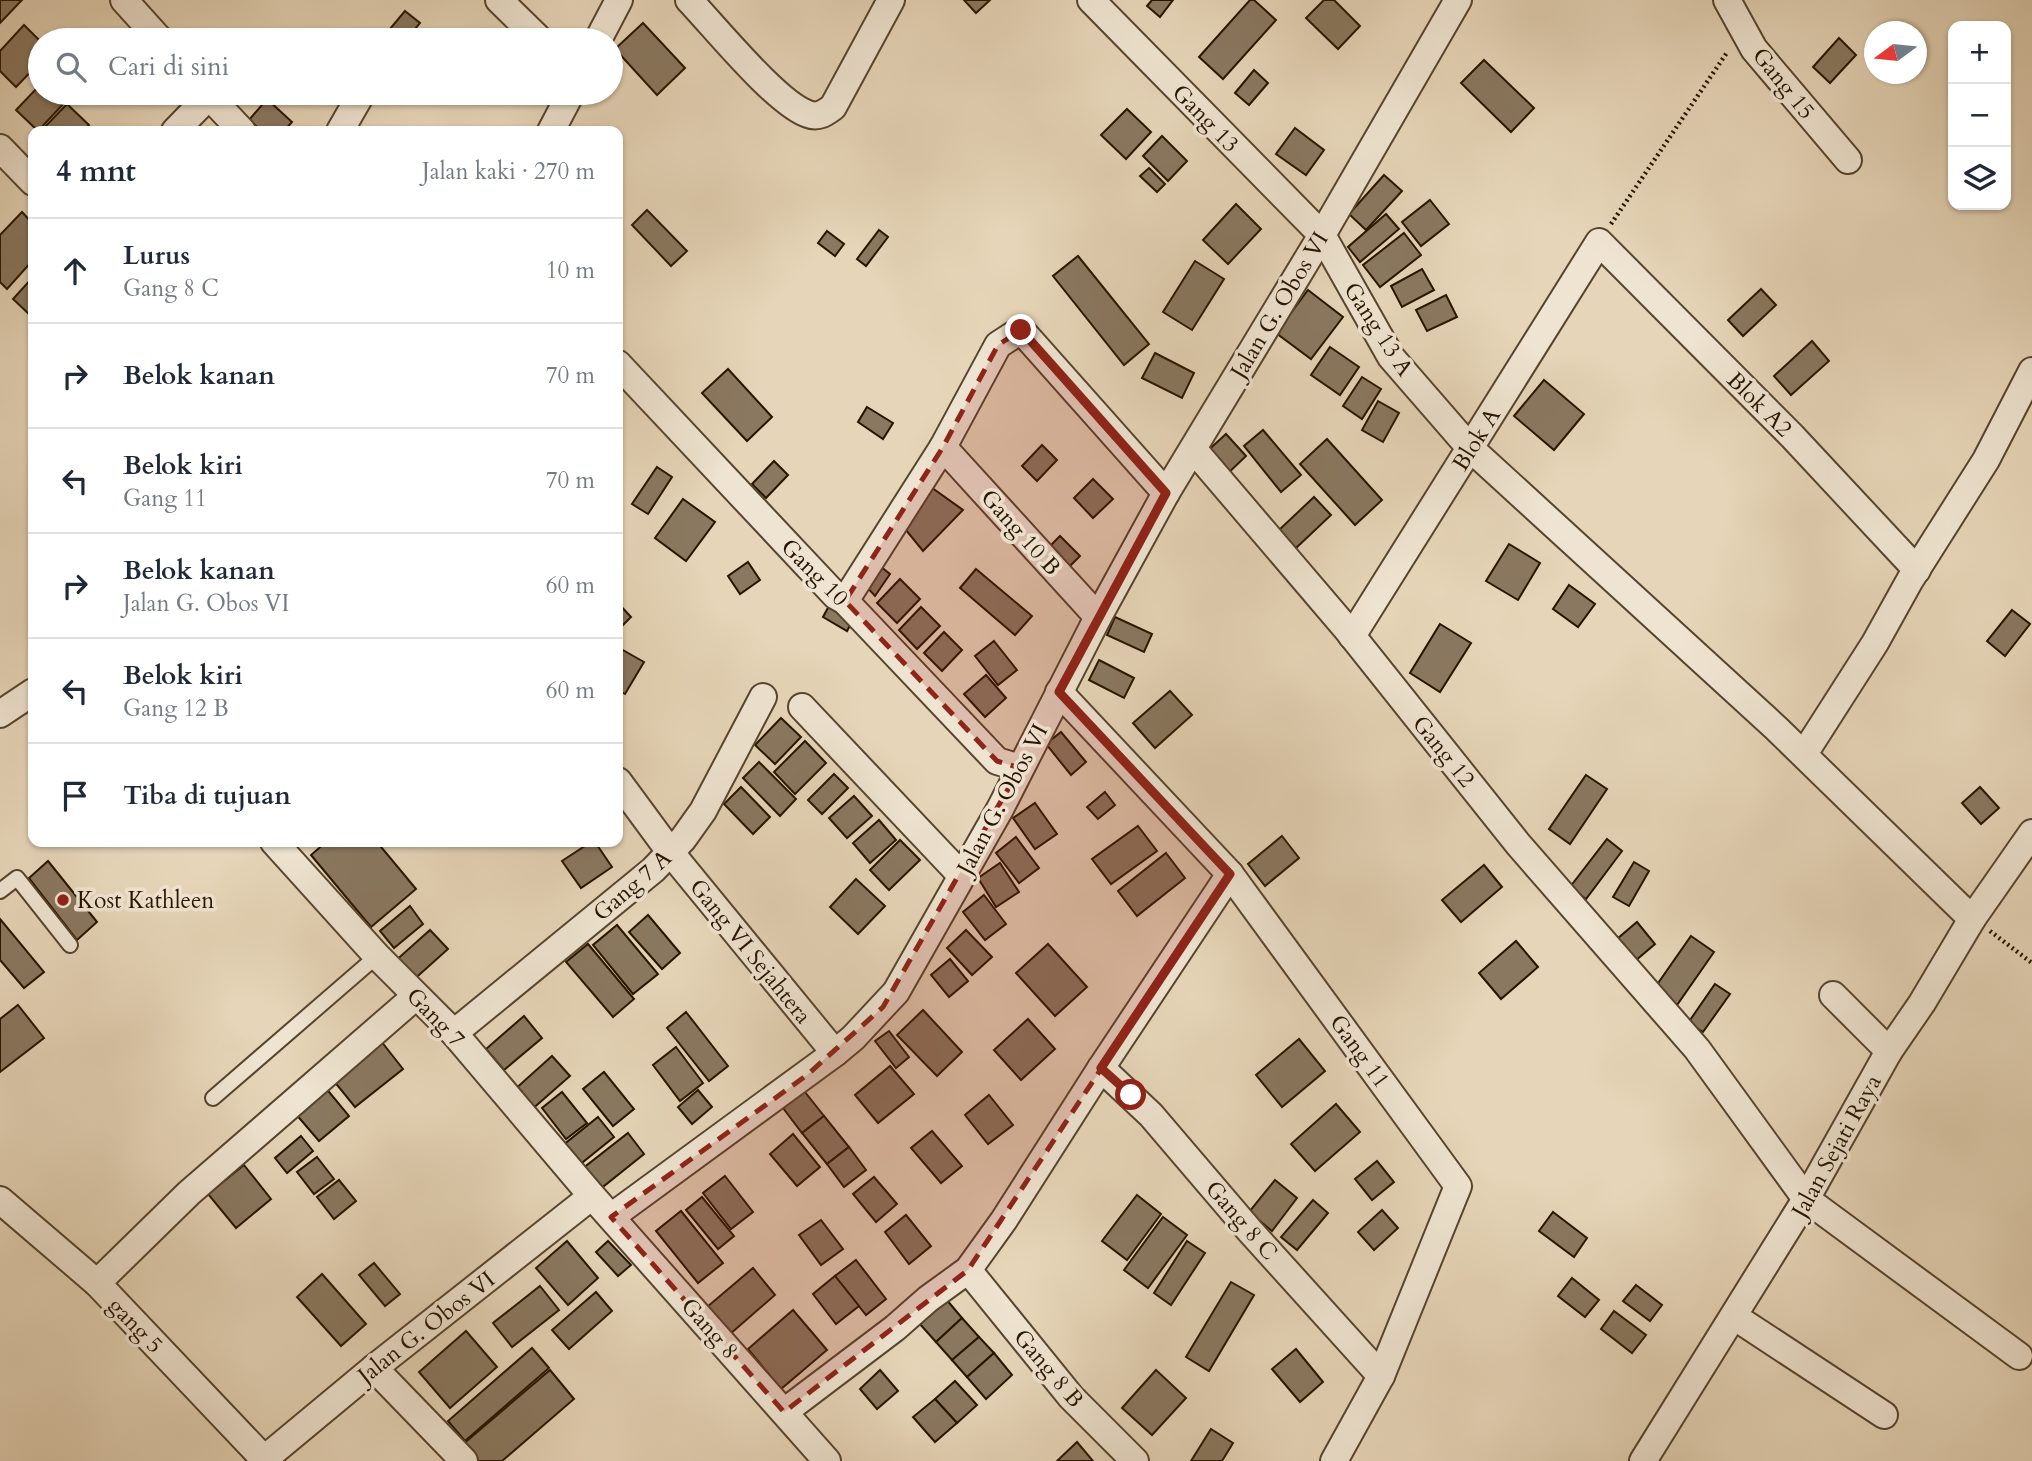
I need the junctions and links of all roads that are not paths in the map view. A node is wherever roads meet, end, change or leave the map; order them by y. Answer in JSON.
{"nodes":[{"id":1,"x":124,"y":0,"type":"edge"},
{"id":2,"x":499,"y":0,"type":"edge"},
{"id":3,"x":619,"y":0,"type":"edge"},
{"id":4,"x":689,"y":0,"type":"edge"},
{"id":5,"x":891,"y":0,"type":"edge"},
{"id":6,"x":1091,"y":0,"type":"edge"},
{"id":7,"x":1458,"y":0,"type":"edge"},
{"id":8,"x":1727,"y":0,"type":"edge"},
{"id":9,"x":149,"y":28,"type":"edge"},
{"id":10,"x":528,"y":28,"type":"edge"},
{"id":11,"x":604,"y":28,"type":"edge"},
{"id":12,"x":199,"y":105,"type":"edge"},
{"id":13,"x":217,"y":105,"type":"edge"},
{"id":14,"x":355,"y":105,"type":"edge"},
{"id":15,"x":565,"y":105,"type":"edge"},
{"id":16,"x":180,"y":126,"type":"edge"},
{"id":17,"x":237,"y":126,"type":"edge"},
{"id":18,"x":343,"y":126,"type":"edge"},
{"id":19,"x":554,"y":126,"type":"edge"},
{"id":20,"x":0,"y":148,"type":"edge"},
{"id":21,"x":1848,"y":160,"type":"dead end"},
{"id":22,"x":28,"y":177,"type":"edge"},
{"id":23,"x":1322,"y":235,"type":"junction"},
{"id":24,"x":1598,"y":242,"type":"joint"},
{"id":25,"x":623,"y":368,"type":"edge"},
{"id":26,"x":2032,"y":371,"type":"edge"},
{"id":27,"x":943,"y":447,"type":"junction"},
{"id":28,"x":1471,"y":448,"type":"junction"},
{"id":29,"x":1194,"y":450,"type":"junction"},
{"id":30,"x":1166,"y":493,"type":"junction"},
{"id":31,"x":1917,"y":570,"type":"junction"},
{"id":32,"x":845,"y":601,"type":"junction"},
{"id":33,"x":1098,"y":617,"type":"junction"},
{"id":34,"x":1352,"y":636,"type":"junction"},
{"id":35,"x":1059,"y":692,"type":"junction"},
{"id":36,"x":28,"y":695,"type":"edge"},
{"id":37,"x":762,"y":697,"type":"dead end"},
{"id":38,"x":802,"y":707,"type":"dead end"},
{"id":39,"x":0,"y":714,"type":"edge"},
{"id":40,"x":1804,"y":754,"type":"junction"},
{"id":41,"x":1020,"y":768,"type":"junction"},
{"id":42,"x":623,"y":788,"type":"edge"},
{"id":43,"x":2032,"y":833,"type":"edge"},
{"id":44,"x":285,"y":847,"type":"edge"},
{"id":45,"x":671,"y":853,"type":"junction"},
{"id":46,"x":961,"y":874,"type":"junction"},
{"id":47,"x":1230,"y":874,"type":"junction"},
{"id":48,"x":0,"y":891,"type":"edge"},
{"id":49,"x":1972,"y":919,"type":"junction"},
{"id":50,"x":70,"y":945,"type":"dead end"},
{"id":51,"x":377,"y":956,"type":"junction"},
{"id":52,"x":1833,"y":995,"type":"dead end"},
{"id":53,"x":415,"y":996,"type":"junction"},
{"id":54,"x":454,"y":1033,"type":"junction"},
{"id":55,"x":1889,"y":1051,"type":"junction"},
{"id":56,"x":835,"y":1053,"type":"junction"},
{"id":57,"x":1101,"y":1068,"type":"junction"},
{"id":58,"x":213,"y":1098,"type":"dead end"},
{"id":59,"x":592,"y":1196,"type":"junction"},
{"id":60,"x":1806,"y":1199,"type":"junction"},
{"id":61,"x":0,"y":1200,"type":"edge"},
{"id":62,"x":611,"y":1217,"type":"junction"},
{"id":63,"x":968,"y":1270,"type":"junction"},
{"id":64,"x":97,"y":1283,"type":"junction"},
{"id":65,"x":1735,"y":1317,"type":"junction"},
{"id":66,"x":2019,"y":1356,"type":"dead end"},
{"id":67,"x":374,"y":1367,"type":"junction"},
{"id":68,"x":1381,"y":1376,"type":"junction"},
{"id":69,"x":784,"y":1412,"type":"junction"},
{"id":70,"x":1884,"y":1416,"type":"dead end"},
{"id":71,"x":263,"y":1460,"type":"edge"},
{"id":72,"x":464,"y":1461,"type":"edge"},
{"id":73,"x":827,"y":1461,"type":"edge"},
{"id":74,"x":1135,"y":1461,"type":"edge"},
{"id":75,"x":1334,"y":1461,"type":"edge"},
{"id":76,"x":1643,"y":1461,"type":"edge"}],
"edges":[{"from":1,"to":9,"type":"street"},
{"from":2,"to":10,"type":"street"},
{"from":3,"to":11,"type":"street"},
{"from":4,"to":5,"type":"street"},
{"from":6,"to":23,"type":"street","name":"Gang 13"},
{"from":7,"to":23,"type":"street","name":"Jalan G. Obos VI"},
{"from":8,"to":21,"type":"street","name":"Gang 15"},
{"from":12,"to":16,"type":"street"},
{"from":13,"to":17,"type":"street"},
{"from":14,"to":18,"type":"street"},
{"from":15,"to":19,"type":"street"},
{"from":20,"to":22,"type":"street"},
{"from":23,"to":28,"type":"street","name":"Gang 13 A"},
{"from":23,"to":29,"type":"street","name":"Jalan G. Obos VI"},
{"from":24,"to":28,"type":"street","name":"Blok A"},
{"from":24,"to":31,"type":"street","name":"Blok A2"},
{"from":25,"to":32,"type":"street","name":"Gang 10"},
{"from":26,"to":31,"type":"street"},
{"from":27,"to":30,"type":"street"},
{"from":27,"to":32,"type":"street"},
{"from":27,"to":33,"type":"street","name":"Gang 10 B"},
{"from":28,"to":34,"type":"street","name":"Blok A"},
{"from":28,"to":40,"type":"street","name":"Gang 13 A"},
{"from":29,"to":30,"type":"street","name":"Jalan G. Obos VI"},
{"from":29,"to":34,"type":"street","name":"Gang 12"},
{"from":30,"to":33,"type":"street","name":"Jalan G. Obos VI"},
{"from":31,"to":40,"type":"street"},
{"from":32,"to":41,"type":"street","name":"Gang 10"},
{"from":33,"to":35,"type":"street","name":"Jalan G. Obos VI"},
{"from":34,"to":60,"type":"street","name":"Gang 12"},
{"from":35,"to":41,"type":"street","name":"Jalan G. Obos VI"},
{"from":35,"to":47,"type":"street","name":"Gang 11"},
{"from":36,"to":39,"type":"street"},
{"from":37,"to":45,"type":"street","name":"Gang 7 A"},
{"from":38,"to":46,"type":"street"},
{"from":40,"to":49,"type":"street","name":"Gang 13 A"},
{"from":41,"to":46,"type":"street","name":"Jalan G. Obos VI"},
{"from":42,"to":45,"type":"street","name":"Gang VI Sejahtera"},
{"from":43,"to":49,"type":"street","name":"Jalan Sejati Raya"},
{"from":44,"to":51,"type":"street","name":"Gang 7"},
{"from":45,"to":54,"type":"street","name":"Gang 7 A"},
{"from":45,"to":56,"type":"street","name":"Gang VI Sejahtera"},
{"from":46,"to":56,"type":"street","name":"Jalan G. Obos VI"},
{"from":47,"to":57,"type":"street"},
{"from":47,"to":68,"type":"street","name":"Gang 11"},
{"from":48,"to":50,"type":"lane"},
{"from":49,"to":55,"type":"street","name":"Jalan Sejati Raya"},
{"from":51,"to":53,"type":"street","name":"Gang 7"},
{"from":51,"to":58,"type":"lane"},
{"from":52,"to":55,"type":"street"},
{"from":53,"to":54,"type":"street","name":"Gang 7"},
{"from":53,"to":64,"type":"street"},
{"from":54,"to":59,"type":"street","name":"Gang 7"},
{"from":55,"to":60,"type":"street","name":"Jalan Sejati Raya"},
{"from":56,"to":62,"type":"street","name":"Jalan G. Obos VI"},
{"from":57,"to":63,"type":"street"},
{"from":57,"to":68,"type":"street","name":"Gang 8 C"},
{"from":59,"to":62,"type":"street","name":"Gang 8"},
{"from":59,"to":67,"type":"street","name":"Jalan G. Obos VI"},
{"from":60,"to":65,"type":"street","name":"Jalan Sejati Raya"},
{"from":60,"to":66,"type":"street","name":"Gang 12"},
{"from":61,"to":64,"type":"street","name":"gang 5"},
{"from":62,"to":69,"type":"street","name":"Gang 8"},
{"from":63,"to":69,"type":"street"},
{"from":63,"to":74,"type":"street","name":"Gang 8 B"},
{"from":64,"to":71,"type":"street","name":"gang 5"},
{"from":65,"to":70,"type":"street"},
{"from":65,"to":76,"type":"street","name":"Jalan Sejati Raya"},
{"from":67,"to":71,"type":"street","name":"Jalan G. Obos VI"},
{"from":67,"to":72,"type":"street"},
{"from":68,"to":75,"type":"street","name":"Gang 11"},
{"from":69,"to":73,"type":"street","name":"Gang 8"}]}
